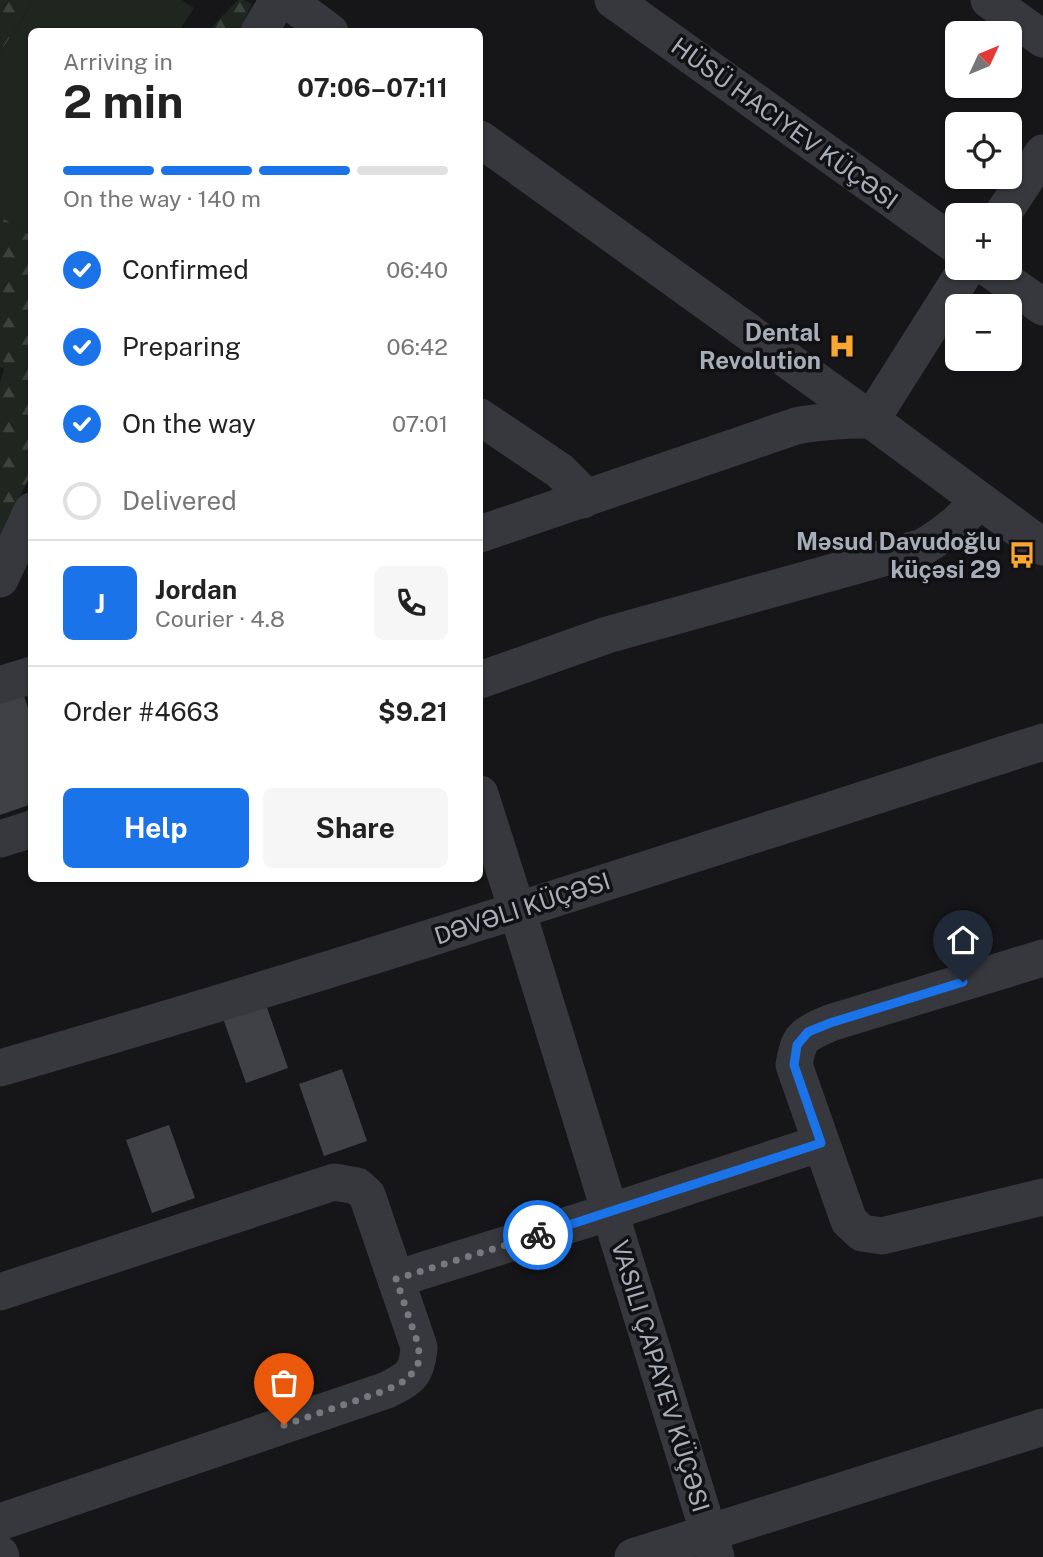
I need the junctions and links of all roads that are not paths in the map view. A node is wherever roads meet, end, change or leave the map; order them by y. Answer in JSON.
{"nodes":[{"id":1,"x":278,"y":0,"type":"edge"},
{"id":2,"x":286,"y":0,"type":"edge"},
{"id":3,"x":613,"y":0,"type":"edge"},
{"id":4,"x":989,"y":0,"type":"edge"},
{"id":5,"x":261,"y":28,"type":"edge"},
{"id":6,"x":324,"y":28,"type":"edge"},
{"id":7,"x":1043,"y":39,"type":"edge"},
{"id":8,"x":483,"y":141,"type":"edge"},
{"id":9,"x":1043,"y":153,"type":"edge"},
{"id":10,"x":1010,"y":203,"type":"edge"},
{"id":11,"x":945,"y":237,"type":"edge"},
{"id":12,"x":959,"y":280,"type":"edge"},
{"id":13,"x":1005,"y":280,"type":"edge"},
{"id":14,"x":1043,"y":307,"type":"edge"},
{"id":15,"x":483,"y":419,"type":"edge"},
{"id":16,"x":871,"y":420,"type":"junction"},
{"id":17,"x":583,"y":500,"type":"junction"},
{"id":18,"x":978,"y":501,"type":"junction"},
{"id":19,"x":28,"y":520,"type":"edge"},
{"id":20,"x":483,"y":533,"type":"edge"},
{"id":21,"x":1043,"y":547,"type":"edge"},
{"id":22,"x":0,"y":579,"type":"edge"},
{"id":23,"x":28,"y":676,"type":"edge"},
{"id":24,"x":483,"y":679,"type":"edge"},
{"id":25,"x":0,"y":685,"type":"edge"},
{"id":26,"x":1043,"y":742,"type":"edge"},
{"id":27,"x":483,"y":803,"type":"edge"},
{"id":28,"x":28,"y":830,"type":"edge"},
{"id":29,"x":0,"y":839,"type":"edge"},
{"id":30,"x":517,"y":910,"type":"junction"},
{"id":31,"x":1043,"y":958,"type":"edge"},
{"id":32,"x":0,"y":1068,"type":"edge"},
{"id":33,"x":821,"y":1143,"type":"junction"},
{"id":34,"x":1043,"y":1197,"type":"edge"},
{"id":35,"x":610,"y":1212,"type":"junction"},
{"id":36,"x":396,"y":1279,"type":"junction"},
{"id":37,"x":0,"y":1293,"type":"edge"},
{"id":38,"x":1043,"y":1427,"type":"edge"},
{"id":39,"x":0,"y":1522,"type":"edge"},
{"id":40,"x":713,"y":1545,"type":"edge"},
{"id":41,"x":633,"y":1557,"type":"edge"}],
"edges":[{"from":1,"to":5,"type":"street"},
{"from":2,"to":6,"type":"street"},
{"from":3,"to":11,"type":"street"},
{"from":4,"to":7,"type":"street"},
{"from":8,"to":16,"type":"street"},
{"from":9,"to":10,"type":"street"},
{"from":12,"to":16,"type":"street"},
{"from":13,"to":14,"type":"street"},
{"from":15,"to":17,"type":"street"},
{"from":16,"to":17,"type":"street"},
{"from":16,"to":18,"type":"street"},
{"from":17,"to":20,"type":"street"},
{"from":18,"to":21,"type":"street"},
{"from":18,"to":24,"type":"street"},
{"from":19,"to":22,"type":"street"},
{"from":23,"to":25,"type":"street"},
{"from":26,"to":30,"type":"street","name":"DƏVƏLI KÜÇƏSI"},
{"from":27,"to":30,"type":"street","name":"VASILI ÇAPAYEV KÜÇƏSI"},
{"from":28,"to":29,"type":"street"},
{"from":30,"to":32,"type":"street","name":"DƏVƏLI KÜÇƏSI"},
{"from":30,"to":35,"type":"street","name":"VASILI ÇAPAYEV KÜÇƏSI"},
{"from":31,"to":33,"type":"street"},
{"from":33,"to":34,"type":"street"},
{"from":33,"to":35,"type":"street"},
{"from":35,"to":36,"type":"street"},
{"from":35,"to":40,"type":"street","name":"VASILI ÇAPAYEV KÜÇƏSI"},
{"from":36,"to":37,"type":"street"},
{"from":36,"to":39,"type":"street"},
{"from":38,"to":40,"type":"street"},
{"from":40,"to":41,"type":"street"}]}
